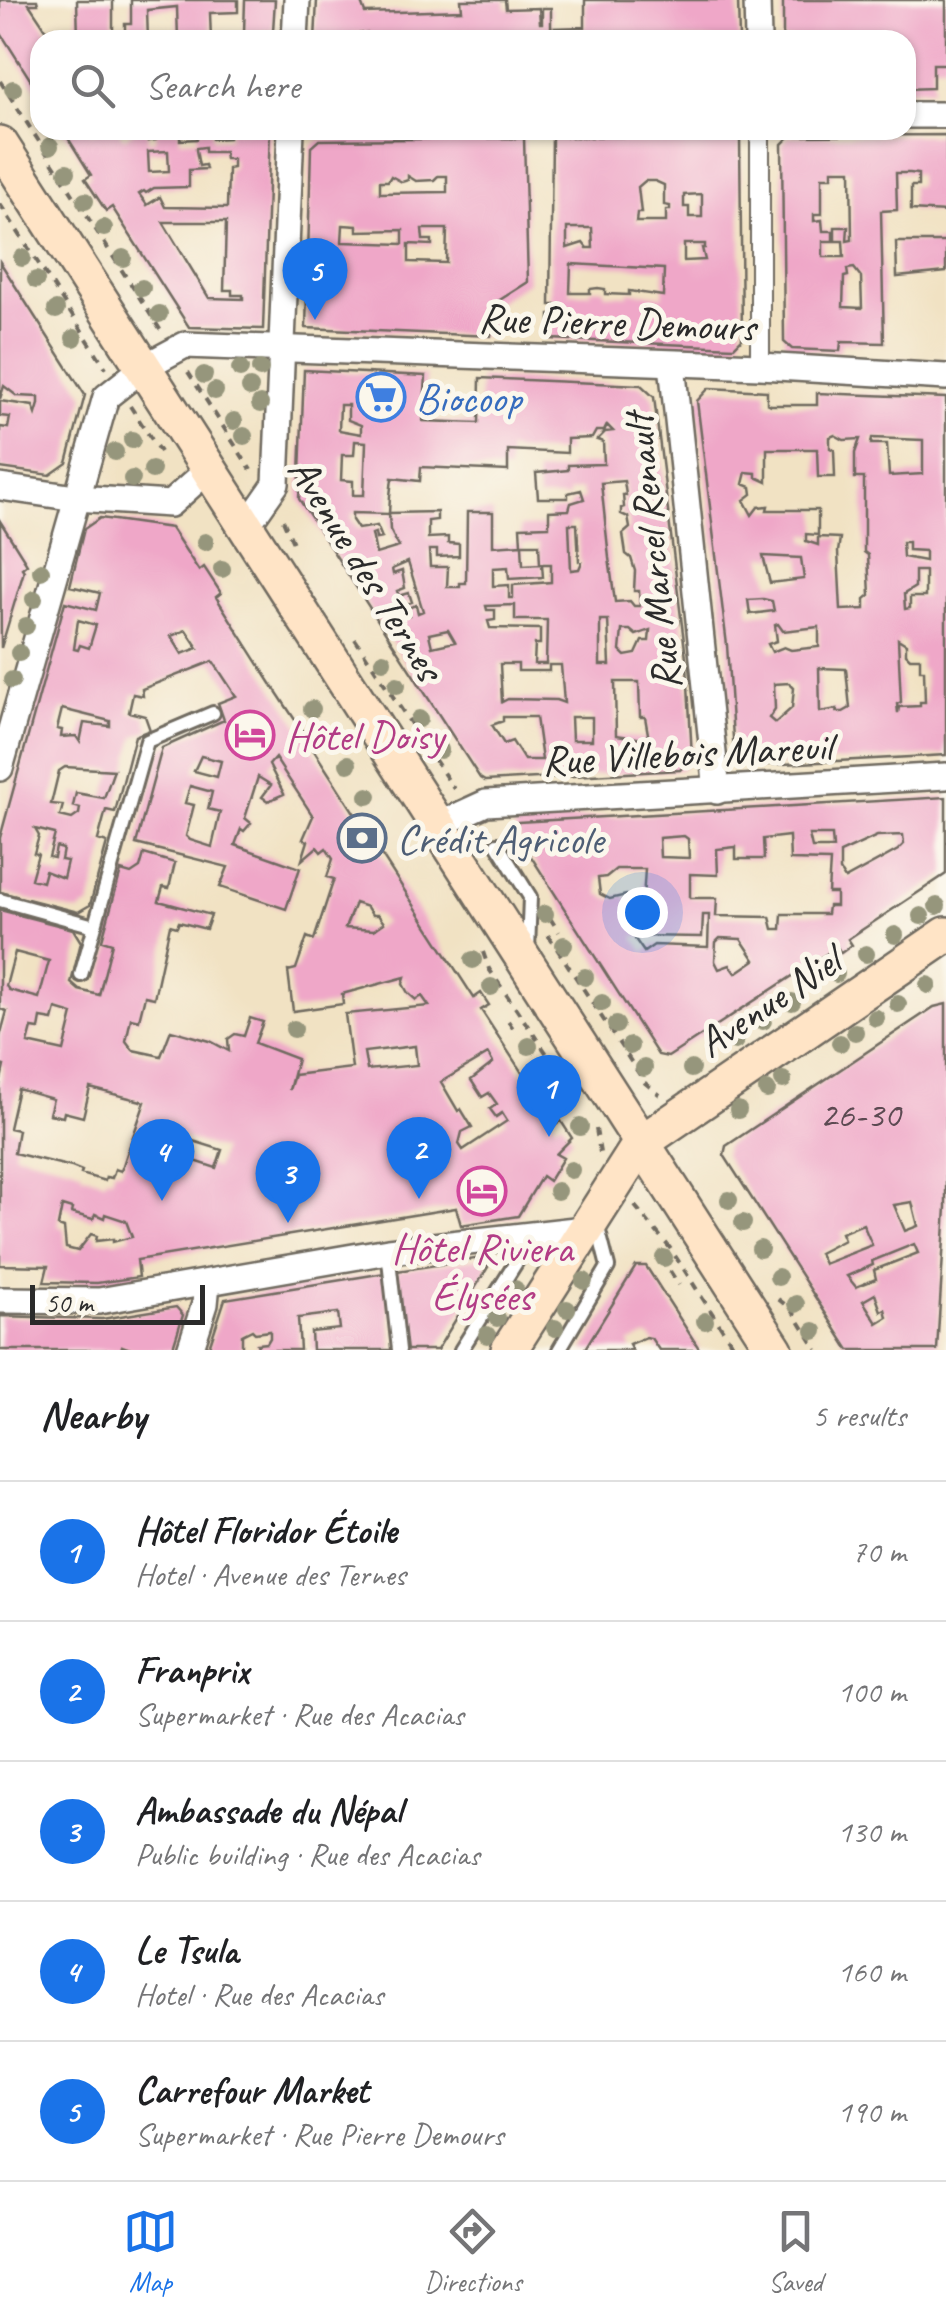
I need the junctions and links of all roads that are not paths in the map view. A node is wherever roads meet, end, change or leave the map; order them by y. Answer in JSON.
{"nodes":[{"id":1,"x":297,"y":0,"type":"edge"},
{"id":2,"x":758,"y":0,"type":"edge"},
{"id":3,"x":296,"y":30,"type":"edge"},
{"id":4,"x":758,"y":30,"type":"edge"},
{"id":5,"x":916,"y":115,"type":"edge"},
{"id":6,"x":946,"y":115,"type":"edge"},
{"id":7,"x":291,"y":140,"type":"edge"},
{"id":8,"x":760,"y":140,"type":"edge"},
{"id":9,"x":0,"y":144,"type":"edge"},
{"id":10,"x":284,"y":347,"type":"junction"},
{"id":11,"x":159,"y":358,"type":"junction"},
{"id":12,"x":672,"y":364,"type":"junction"},
{"id":13,"x":760,"y":366,"type":"junction"},
{"id":14,"x":946,"y":378,"type":"edge"},
{"id":15,"x":209,"y":469,"type":"junction"},
{"id":16,"x":0,"y":487,"type":"edge"},
{"id":17,"x":76,"y":498,"type":"junction"},
{"id":18,"x":246,"y":527,"type":"junction"},
{"id":19,"x":213,"y":712,"type":"dead end"},
{"id":20,"x":0,"y":768,"type":"edge"},
{"id":21,"x":946,"y":776,"type":"edge"},
{"id":22,"x":717,"y":791,"type":"junction"},
{"id":23,"x":451,"y":819,"type":"junction"},
{"id":24,"x":497,"y":844,"type":"dead end"},
{"id":25,"x":0,"y":900,"type":"edge"},
{"id":26,"x":94,"y":926,"type":"junction"},
{"id":27,"x":946,"y":935,"type":"edge"},
{"id":28,"x":527,"y":967,"type":"junction"},
{"id":29,"x":81,"y":975,"type":"dead end"},
{"id":30,"x":640,"y":1143,"type":"junction"},
{"id":31,"x":589,"y":1220,"type":"junction"},
{"id":32,"x":533,"y":1235,"type":"junction"},
{"id":33,"x":388,"y":1252,"type":"junction"},
{"id":34,"x":206,"y":1283,"type":"junction"},
{"id":35,"x":0,"y":1300,"type":"edge"},
{"id":36,"x":190,"y":1350,"type":"edge"},
{"id":37,"x":400,"y":1350,"type":"edge"},
{"id":38,"x":461,"y":1350,"type":"edge"},
{"id":39,"x":509,"y":1350,"type":"edge"},
{"id":40,"x":559,"y":1350,"type":"edge"},
{"id":41,"x":775,"y":1350,"type":"edge"}],
"edges":[{"from":1,"to":3,"type":"street"},
{"from":2,"to":4,"type":"street"},
{"from":5,"to":6,"type":"street"},
{"from":7,"to":10,"type":"street"},
{"from":8,"to":13,"type":"street"},
{"from":9,"to":11,"type":"main road","name":"Avenue des Ternes"},
{"from":10,"to":11,"type":"street","name":"Rue Pierre Demours"},
{"from":10,"to":12,"type":"street","name":"Rue Pierre Demours"},
{"from":10,"to":18,"type":"street"},
{"from":11,"to":15,"type":"main road","name":"Avenue des Ternes"},
{"from":11,"to":17,"type":"street"},
{"from":12,"to":13,"type":"street","name":"Rue Pierre Demours"},
{"from":12,"to":22,"type":"street","name":"Rue Marcel Renault"},
{"from":13,"to":14,"type":"street","name":"Rue Pierre Demours"},
{"from":15,"to":17,"type":"street"},
{"from":15,"to":18,"type":"main road","name":"Avenue des Ternes"},
{"from":16,"to":17,"type":"street"},
{"from":17,"to":20,"type":"street"},
{"from":18,"to":23,"type":"main road","name":"Avenue des Ternes"},
{"from":19,"to":26,"type":"lane"},
{"from":21,"to":22,"type":"street","name":"Rue Villebois Mareuil"},
{"from":22,"to":23,"type":"street","name":"Rue Villebois Mareuil"},
{"from":23,"to":28,"type":"main road","name":"Avenue des Ternes"},
{"from":24,"to":28,"type":"lane"},
{"from":25,"to":26,"type":"lane"},
{"from":26,"to":29,"type":"lane"},
{"from":27,"to":30,"type":"main road","name":"Avenue Niel"},
{"from":28,"to":30,"type":"main road","name":"Avenue des Ternes"},
{"from":30,"to":31,"type":"main road"},
{"from":30,"to":41,"type":"main road","name":"Avenue des Ternes"},
{"from":31,"to":32,"type":"street"},
{"from":31,"to":39,"type":"main road"},
{"from":31,"to":40,"type":"lane"},
{"from":32,"to":33,"type":"street"},
{"from":32,"to":38,"type":"lane"},
{"from":33,"to":34,"type":"street"},
{"from":33,"to":37,"type":"lane"},
{"from":34,"to":35,"type":"street"},
{"from":34,"to":36,"type":"street"}]}
